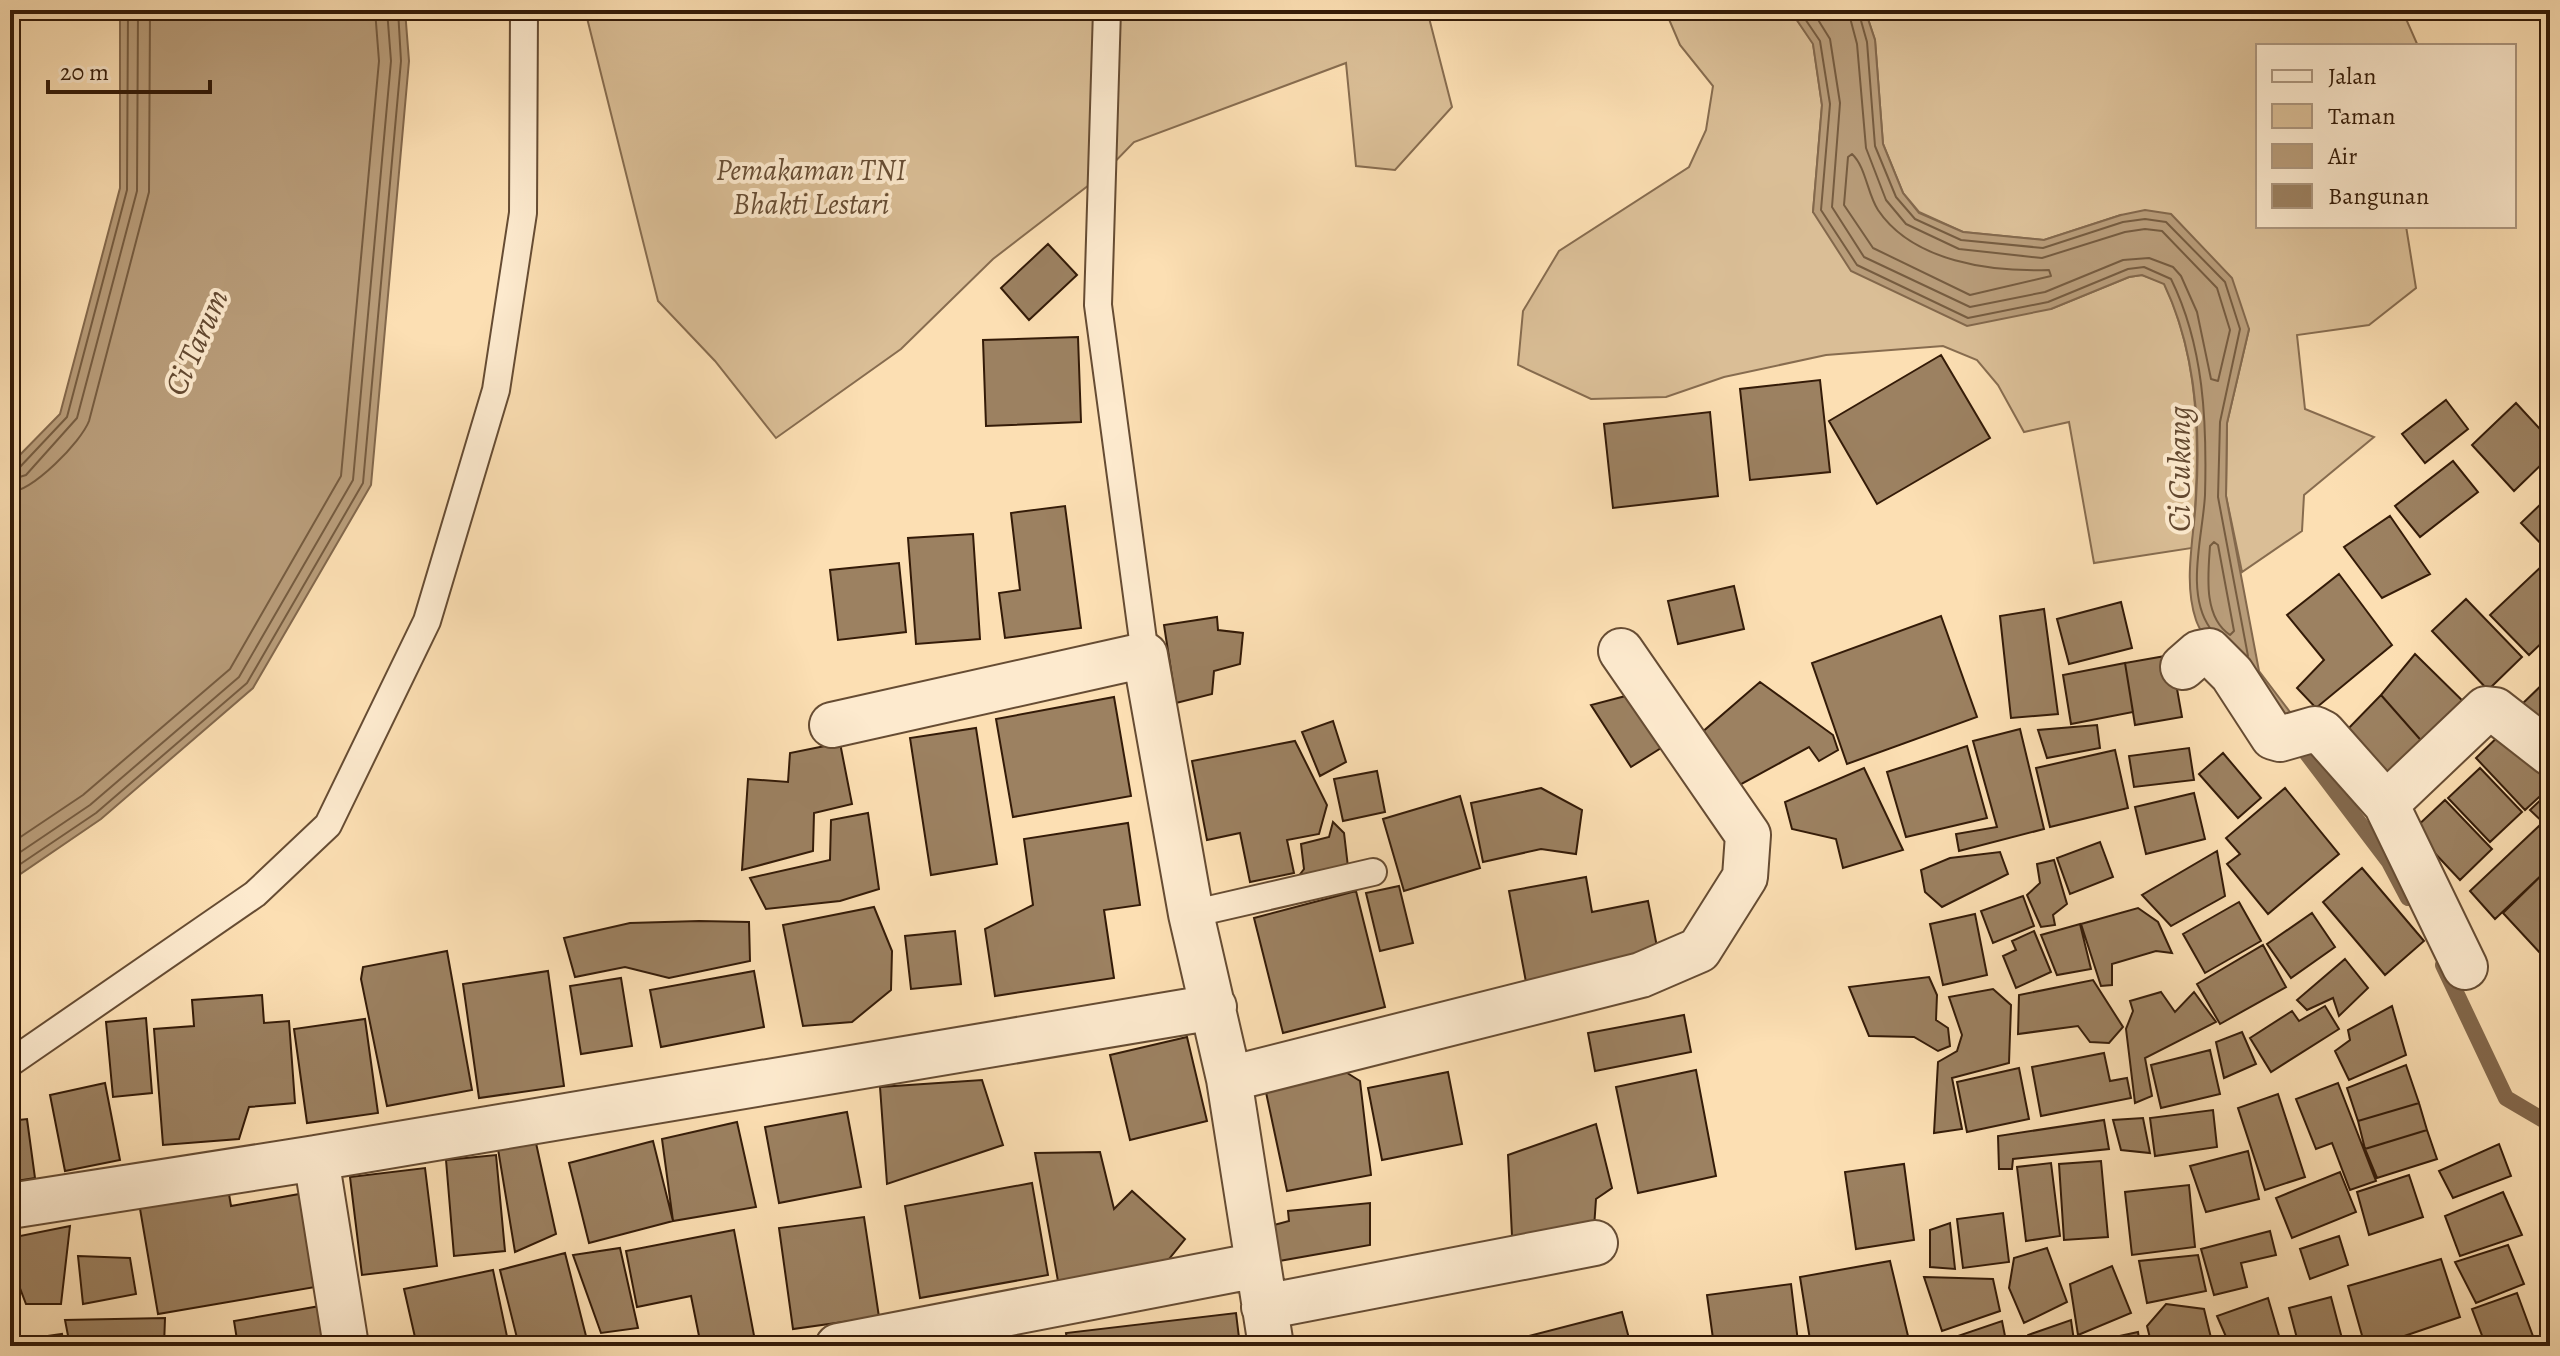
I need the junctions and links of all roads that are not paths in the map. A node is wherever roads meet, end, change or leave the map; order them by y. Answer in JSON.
{"nodes":[{"id":1,"x":524,"y":10,"type":"edge"},
{"id":2,"x":1107,"y":10,"type":"edge"},
{"id":3,"x":1621,"y":651,"type":"dead end"},
{"id":4,"x":1145,"y":655,"type":"junction"},
{"id":5,"x":2183,"y":667,"type":"dead end"},
{"id":6,"x":832,"y":725,"type":"dead end"},
{"id":7,"x":2550,"y":753,"type":"edge"},
{"id":8,"x":2386,"y":804,"type":"junction"},
{"id":9,"x":1373,"y":872,"type":"dead end"},
{"id":10,"x":1191,"y":914,"type":"junction"},
{"id":11,"x":2465,"y":967,"type":"dead end"},
{"id":12,"x":1214,"y":1007,"type":"junction"},
{"id":13,"x":10,"y":1063,"type":"edge"},
{"id":14,"x":1229,"y":1079,"type":"junction"},
{"id":15,"x":316,"y":1158,"type":"junction"},
{"id":16,"x":10,"y":1206,"type":"edge"},
{"id":17,"x":1595,"y":1243,"type":"dead end"},
{"id":18,"x":1258,"y":1265,"type":"junction"},
{"id":19,"x":1267,"y":1327,"type":"edge"},
{"id":20,"x":346,"y":1346,"type":"edge"},
{"id":21,"x":838,"y":1346,"type":"edge"}],
"edges":[{"from":1,"to":13,"type":"lane"},
{"from":2,"to":4,"type":"lane"},
{"from":3,"to":14,"type":"street"},
{"from":4,"to":6,"type":"street"},
{"from":4,"to":10,"type":"street"},
{"from":5,"to":8,"type":"street"},
{"from":7,"to":8,"type":"street"},
{"from":8,"to":11,"type":"street"},
{"from":9,"to":10,"type":"lane"},
{"from":10,"to":12,"type":"street"},
{"from":12,"to":14,"type":"street"},
{"from":12,"to":15,"type":"street"},
{"from":14,"to":18,"type":"street"},
{"from":15,"to":16,"type":"street"},
{"from":15,"to":20,"type":"street"},
{"from":17,"to":19,"type":"street"},
{"from":18,"to":19,"type":"street"},
{"from":18,"to":21,"type":"street"}]}
